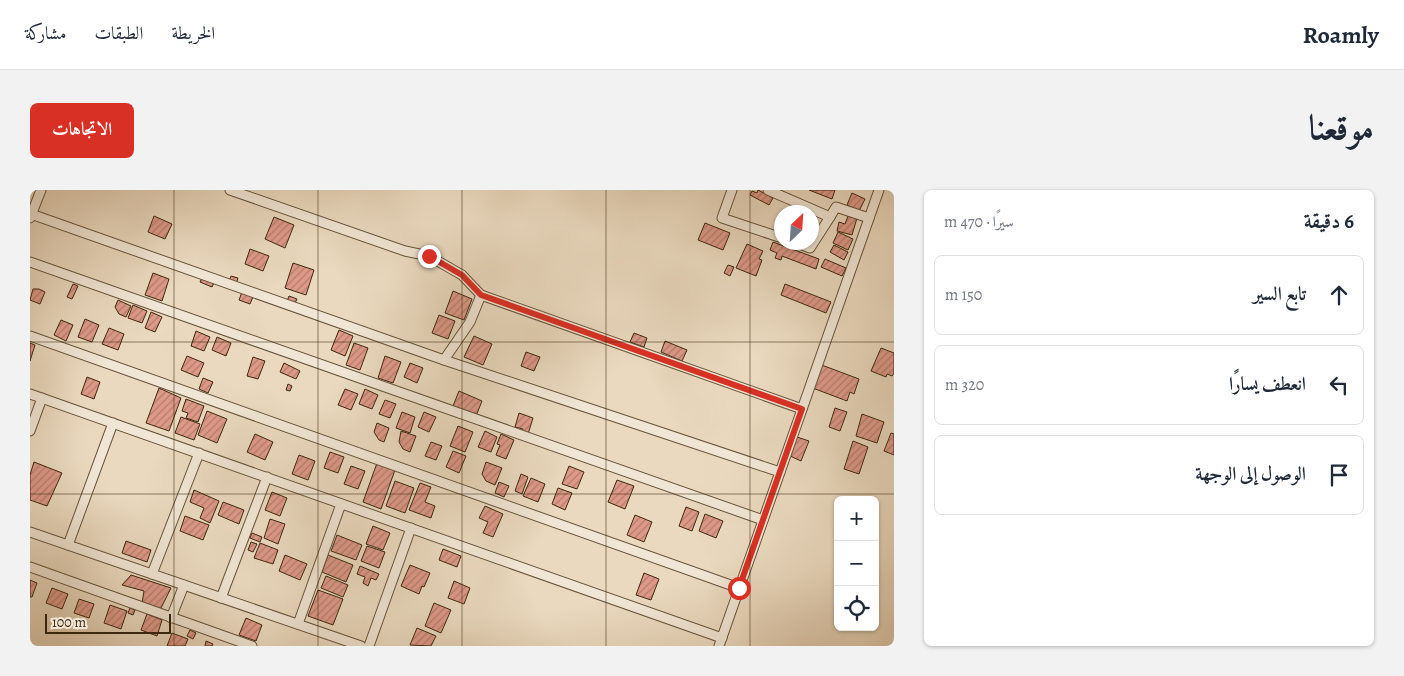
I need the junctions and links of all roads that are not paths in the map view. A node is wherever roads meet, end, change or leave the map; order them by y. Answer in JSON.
{"nodes":[{"id":1,"x":41,"y":190,"type":"edge"},
{"id":2,"x":230,"y":190,"type":"edge"},
{"id":3,"x":732,"y":190,"type":"edge"},
{"id":4,"x":768,"y":190,"type":"edge"},
{"id":5,"x":879,"y":190,"type":"edge"},
{"id":6,"x":31,"y":216,"type":"edge"},
{"id":7,"x":830,"y":218,"type":"junction"},
{"id":8,"x":869,"y":218,"type":"junction"},
{"id":9,"x":819,"y":234,"type":"edge"},
{"id":10,"x":774,"y":235,"type":"edge"},
{"id":11,"x":30,"y":262,"type":"edge"},
{"id":12,"x":481,"y":295,"type":"junction"},
{"id":13,"x":30,"y":336,"type":"edge"},
{"id":14,"x":444,"y":360,"type":"junction"},
{"id":15,"x":30,"y":394,"type":"edge"},
{"id":16,"x":42,"y":398,"type":"junction"},
{"id":17,"x":802,"y":409,"type":"junction"},
{"id":18,"x":113,"y":423,"type":"junction"},
{"id":19,"x":30,"y":431,"type":"edge"},
{"id":20,"x":198,"y":453,"type":"junction"},
{"id":21,"x":780,"y":472,"type":"junction"},
{"id":22,"x":267,"y":477,"type":"junction"},
{"id":23,"x":341,"y":504,"type":"junction"},
{"id":24,"x":763,"y":520,"type":"junction"},
{"id":25,"x":410,"y":528,"type":"junction"},
{"id":26,"x":30,"y":532,"type":"edge"},
{"id":27,"x":68,"y":545,"type":"junction"},
{"id":28,"x":30,"y":567,"type":"edge"},
{"id":29,"x":152,"y":574,"type":"junction"},
{"id":30,"x":184,"y":585,"type":"junction"},
{"id":31,"x":739,"y":588,"type":"junction"},
{"id":32,"x":221,"y":598,"type":"junction"},
{"id":33,"x":171,"y":618,"type":"junction"},
{"id":34,"x":298,"y":624,"type":"junction"},
{"id":35,"x":338,"y":642,"type":"edge"},
{"id":36,"x":720,"y":642,"type":"edge"},
{"id":37,"x":252,"y":646,"type":"edge"},
{"id":38,"x":361,"y":646,"type":"edge"},
{"id":39,"x":369,"y":646,"type":"edge"}],
"edges":[{"from":1,"to":6,"type":"street"},
{"from":2,"to":12,"type":"street"},
{"from":3,"to":10,"type":"street"},
{"from":4,"to":7,"type":"street"},
{"from":5,"to":8,"type":"street"},
{"from":6,"to":14,"type":"street"},
{"from":7,"to":8,"type":"street"},
{"from":7,"to":9,"type":"street"},
{"from":8,"to":17,"type":"street"},
{"from":11,"to":24,"type":"street"},
{"from":12,"to":14,"type":"street"},
{"from":12,"to":17,"type":"street"},
{"from":13,"to":31,"type":"street"},
{"from":14,"to":21,"type":"street"},
{"from":15,"to":16,"type":"street"},
{"from":16,"to":18,"type":"street"},
{"from":16,"to":19,"type":"street"},
{"from":17,"to":21,"type":"street"},
{"from":18,"to":20,"type":"street"},
{"from":18,"to":27,"type":"street"},
{"from":20,"to":22,"type":"street"},
{"from":20,"to":29,"type":"street"},
{"from":21,"to":24,"type":"street"},
{"from":22,"to":23,"type":"street"},
{"from":22,"to":32,"type":"street"},
{"from":23,"to":25,"type":"street"},
{"from":23,"to":34,"type":"street"},
{"from":24,"to":31,"type":"street"},
{"from":25,"to":36,"type":"street"},
{"from":25,"to":39,"type":"street"},
{"from":26,"to":27,"type":"street"},
{"from":27,"to":29,"type":"street"},
{"from":28,"to":33,"type":"street"},
{"from":29,"to":30,"type":"street"},
{"from":30,"to":32,"type":"street"},
{"from":30,"to":33,"type":"street"},
{"from":31,"to":36,"type":"street"},
{"from":32,"to":34,"type":"street"},
{"from":33,"to":37,"type":"street"},
{"from":34,"to":35,"type":"street"},
{"from":35,"to":38,"type":"street"}]}
